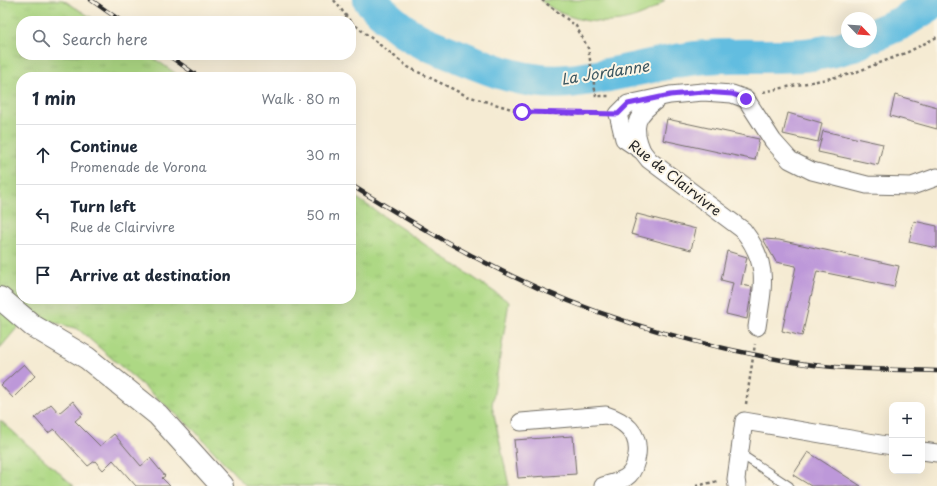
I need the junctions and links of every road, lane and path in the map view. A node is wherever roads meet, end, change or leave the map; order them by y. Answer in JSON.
{"nodes":[{"id":1,"x":334,"y":0,"type":"edge"},
{"id":2,"x":542,"y":0,"type":"edge"},
{"id":3,"x":347,"y":16,"type":"edge"},
{"id":4,"x":356,"y":25,"type":"edge"},
{"id":5,"x":937,"y":37,"type":"edge"},
{"id":6,"x":615,"y":96,"type":"dead end"},
{"id":7,"x":659,"y":98,"type":"junction"},
{"id":8,"x":746,"y":99,"type":"junction"},
{"id":9,"x":618,"y":114,"type":"junction"},
{"id":10,"x":642,"y":151,"type":"junction"},
{"id":11,"x":937,"y":177,"type":"edge"},
{"id":12,"x":0,"y":298,"type":"edge"},
{"id":13,"x":757,"y":327,"type":"joint"},
{"id":14,"x":744,"y":421,"type":"junction"},
{"id":15,"x":521,"y":422,"type":"dead end"},
{"id":16,"x":889,"y":445,"type":"edge"},
{"id":17,"x":925,"y":451,"type":"edge"},
{"id":18,"x":739,"y":453,"type":"junction"},
{"id":19,"x":937,"y":453,"type":"edge"},
{"id":20,"x":736,"y":481,"type":"edge"},
{"id":21,"x":608,"y":485,"type":"edge"},
{"id":22,"x":222,"y":486,"type":"edge"},
{"id":23,"x":696,"y":486,"type":"edge"},
{"id":24,"x":789,"y":486,"type":"edge"}],
"edges":[{"from":1,"to":3,"type":"path"},
{"from":2,"to":6,"type":"path"},
{"from":4,"to":9,"type":"path"},
{"from":5,"to":8,"type":"path"},
{"from":7,"to":8,"type":"street"},
{"from":7,"to":9,"type":"street"},
{"from":7,"to":10,"type":"street"},
{"from":8,"to":11,"type":"street"},
{"from":9,"to":10,"type":"street","name":"Rue de Clairvivre"},
{"from":10,"to":13,"type":"street","name":"Rue de Clairvivre"},
{"from":12,"to":22,"type":"main road"},
{"from":13,"to":14,"type":"path"},
{"from":14,"to":16,"type":"street"},
{"from":14,"to":18,"type":"street"},
{"from":15,"to":21,"type":"street"},
{"from":17,"to":19,"type":"street"},
{"from":18,"to":20,"type":"street"},
{"from":18,"to":24,"type":"lane"},
{"from":20,"to":23,"type":"path"}]}
